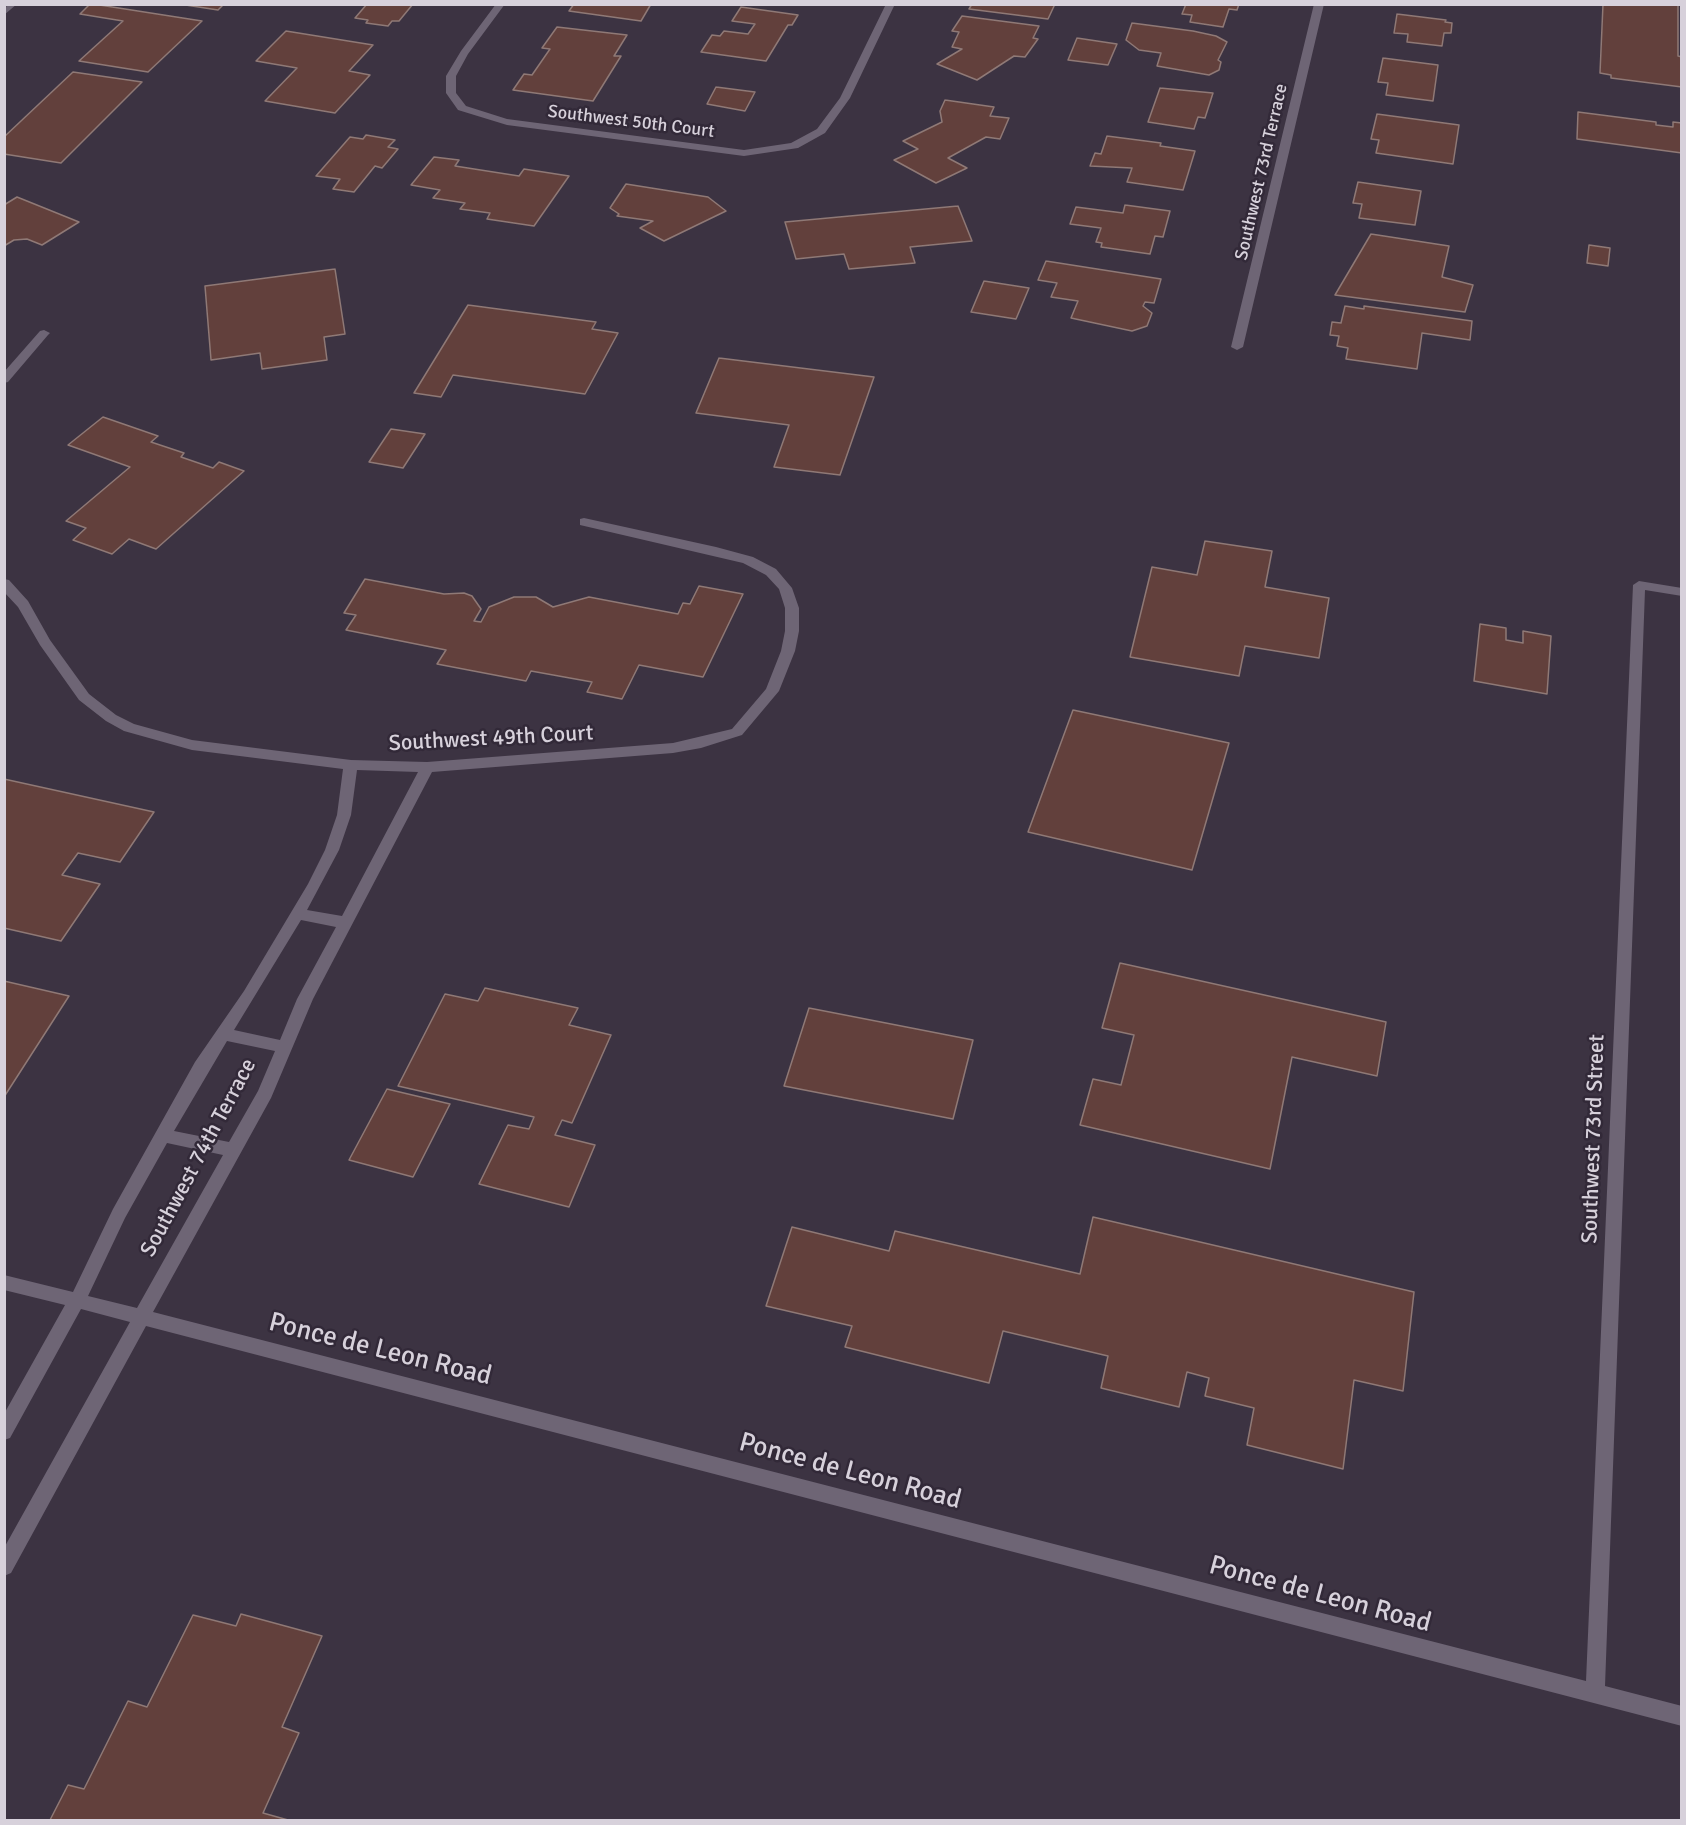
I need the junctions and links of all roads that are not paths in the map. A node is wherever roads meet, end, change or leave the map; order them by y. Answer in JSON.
{"nodes":[{"id":1,"x":13,"y":4,"type":"edge"},
{"id":2,"x":501,"y":4,"type":"edge"},
{"id":3,"x":891,"y":4,"type":"edge"},
{"id":4,"x":1319,"y":4,"type":"edge"},
{"id":5,"x":4,"y":12,"type":"edge"},
{"id":6,"x":44,"y":333,"type":"dead end"},
{"id":7,"x":1237,"y":347,"type":"dead end"},
{"id":8,"x":4,"y":380,"type":"edge"},
{"id":9,"x":584,"y":522,"type":"dead end"},
{"id":10,"x":4,"y":583,"type":"edge"},
{"id":11,"x":1682,"y":592,"type":"edge"},
{"id":12,"x":351,"y":765,"type":"junction"},
{"id":13,"x":427,"y":767,"type":"junction"},
{"id":14,"x":299,"y":914,"type":"junction"},
{"id":15,"x":347,"y":923,"type":"junction"},
{"id":16,"x":222,"y":1034,"type":"junction"},
{"id":17,"x":285,"y":1047,"type":"junction"},
{"id":18,"x":163,"y":1135,"type":"junction"},
{"id":19,"x":233,"y":1150,"type":"junction"},
{"id":20,"x":4,"y":1282,"type":"edge"},
{"id":21,"x":77,"y":1300,"type":"junction"},
{"id":22,"x":140,"y":1317,"type":"junction"},
{"id":23,"x":4,"y":1432,"type":"edge"},
{"id":24,"x":4,"y":1567,"type":"edge"},
{"id":25,"x":1595,"y":1694,"type":"junction"},
{"id":26,"x":1682,"y":1716,"type":"edge"}],
"edges":[{"from":1,"to":5,"type":"street"},
{"from":2,"to":3,"type":"street","name":"Southwest 50th Court"},
{"from":4,"to":7,"type":"street","name":"Southwest 73rd Terrace"},
{"from":6,"to":8,"type":"street"},
{"from":9,"to":13,"type":"street","name":"Southwest 49th Court"},
{"from":10,"to":12,"type":"street","name":"Southwest 49th Court"},
{"from":11,"to":25,"type":"street","name":"Southwest 73rd Street"},
{"from":12,"to":13,"type":"street","name":"Southwest 49th Court"},
{"from":12,"to":14,"type":"street","name":"Southwest 74th Terrace"},
{"from":13,"to":15,"type":"street","name":"Southwest 74th Terrace"},
{"from":14,"to":15,"type":"street"},
{"from":14,"to":16,"type":"street","name":"Southwest 74th Terrace"},
{"from":15,"to":17,"type":"street","name":"Southwest 74th Terrace"},
{"from":16,"to":17,"type":"street"},
{"from":16,"to":18,"type":"street","name":"Southwest 74th Terrace"},
{"from":17,"to":19,"type":"street","name":"Southwest 74th Terrace"},
{"from":18,"to":19,"type":"street"},
{"from":18,"to":21,"type":"street","name":"Southwest 74th Terrace"},
{"from":19,"to":22,"type":"street","name":"Southwest 74th Terrace"},
{"from":20,"to":21,"type":"street","name":"Ponce de Leon Road"},
{"from":21,"to":22,"type":"street","name":"Ponce de Leon Road"},
{"from":21,"to":23,"type":"street","name":"Southwest 74th Terrace"},
{"from":22,"to":24,"type":"street","name":"Southwest 74th Terrace"},
{"from":22,"to":25,"type":"street","name":"Ponce de Leon Road"},
{"from":25,"to":26,"type":"street","name":"Ponce de Leon Road"}]}
